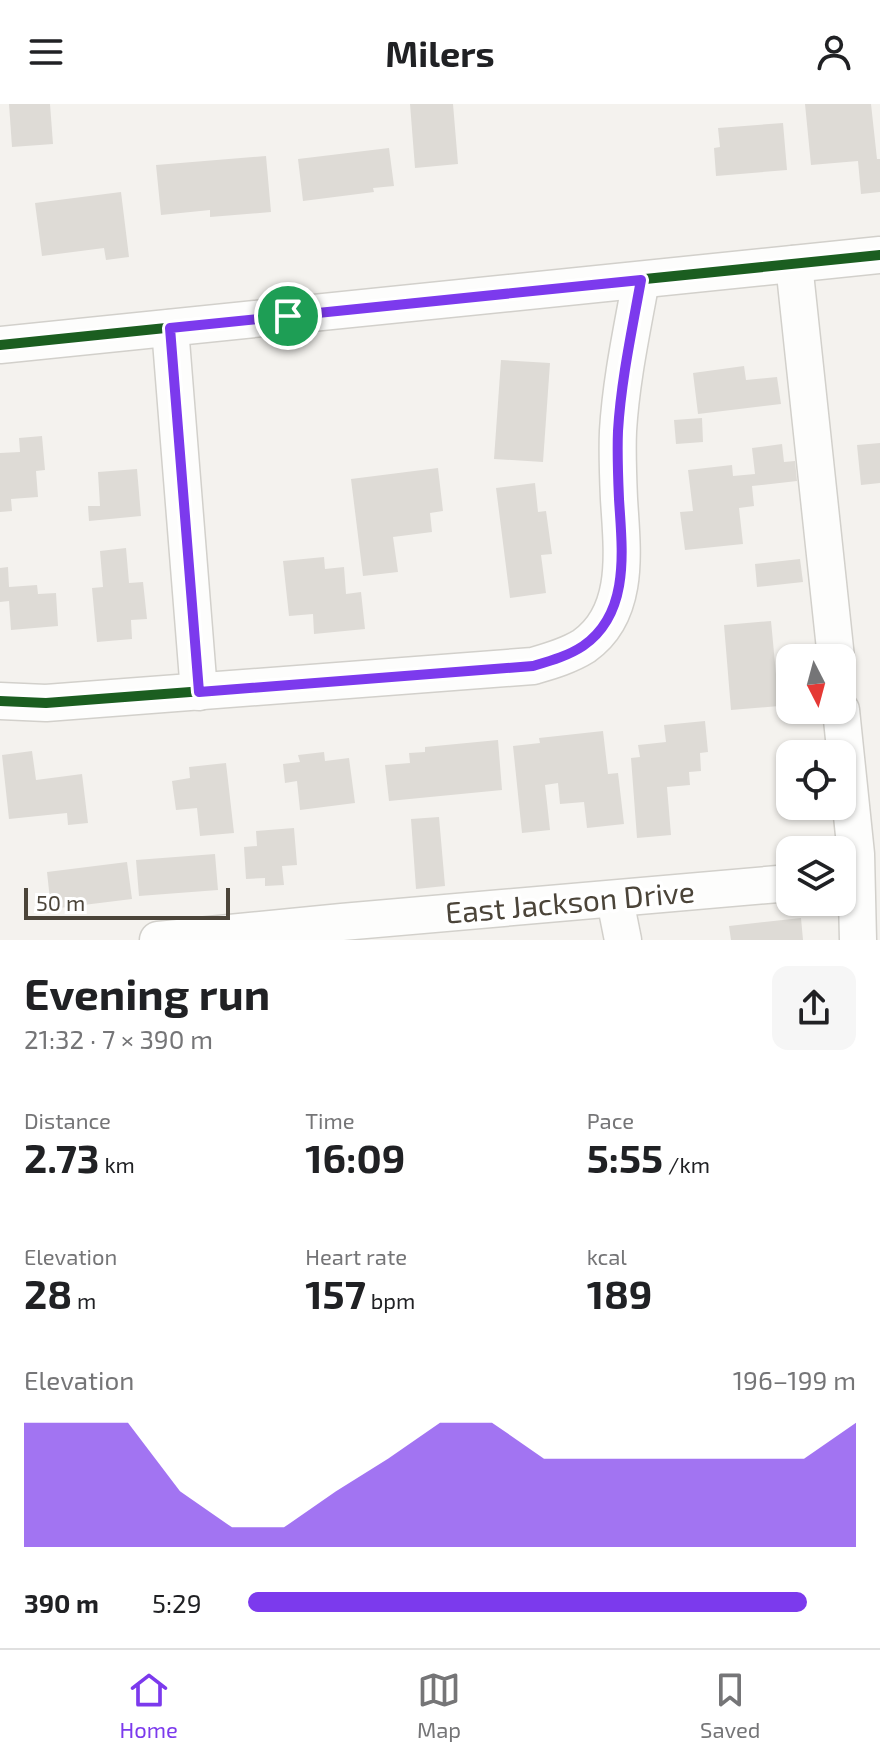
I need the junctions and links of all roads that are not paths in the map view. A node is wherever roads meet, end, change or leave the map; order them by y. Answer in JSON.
{"nodes":[{"id":1,"x":880,"y":255,"type":"edge"},
{"id":2,"x":794,"y":264,"type":"junction"},
{"id":3,"x":641,"y":280,"type":"junction"},
{"id":4,"x":170,"y":328,"type":"junction"},
{"id":5,"x":0,"y":345,"type":"edge"},
{"id":6,"x":835,"y":644,"type":"edge"},
{"id":7,"x":199,"y":692,"type":"junction"},
{"id":8,"x":0,"y":701,"type":"edge"},
{"id":9,"x":842,"y":724,"type":"edge"},
{"id":10,"x":854,"y":836,"type":"edge"},
{"id":11,"x":776,"y":884,"type":"edge"},
{"id":12,"x":615,"y":900,"type":"junction"},
{"id":13,"x":855,"y":916,"type":"edge"},
{"id":14,"x":345,"y":931,"type":"edge"},
{"id":15,"x":158,"y":940,"type":"edge"},
{"id":16,"x":623,"y":940,"type":"edge"},
{"id":17,"x":858,"y":940,"type":"edge"}],
"edges":[{"from":1,"to":2,"type":"street"},
{"from":2,"to":3,"type":"street"},
{"from":2,"to":6,"type":"street"},
{"from":3,"to":4,"type":"street"},
{"from":3,"to":7,"type":"street"},
{"from":4,"to":5,"type":"street"},
{"from":4,"to":7,"type":"street"},
{"from":7,"to":8,"type":"street"},
{"from":9,"to":10,"type":"street"},
{"from":11,"to":12,"type":"street","name":"East Jackson Drive"},
{"from":12,"to":14,"type":"street","name":"East Jackson Drive"},
{"from":12,"to":16,"type":"street"},
{"from":13,"to":17,"type":"street"},
{"from":14,"to":15,"type":"street","name":"East Jackson Drive"}]}
